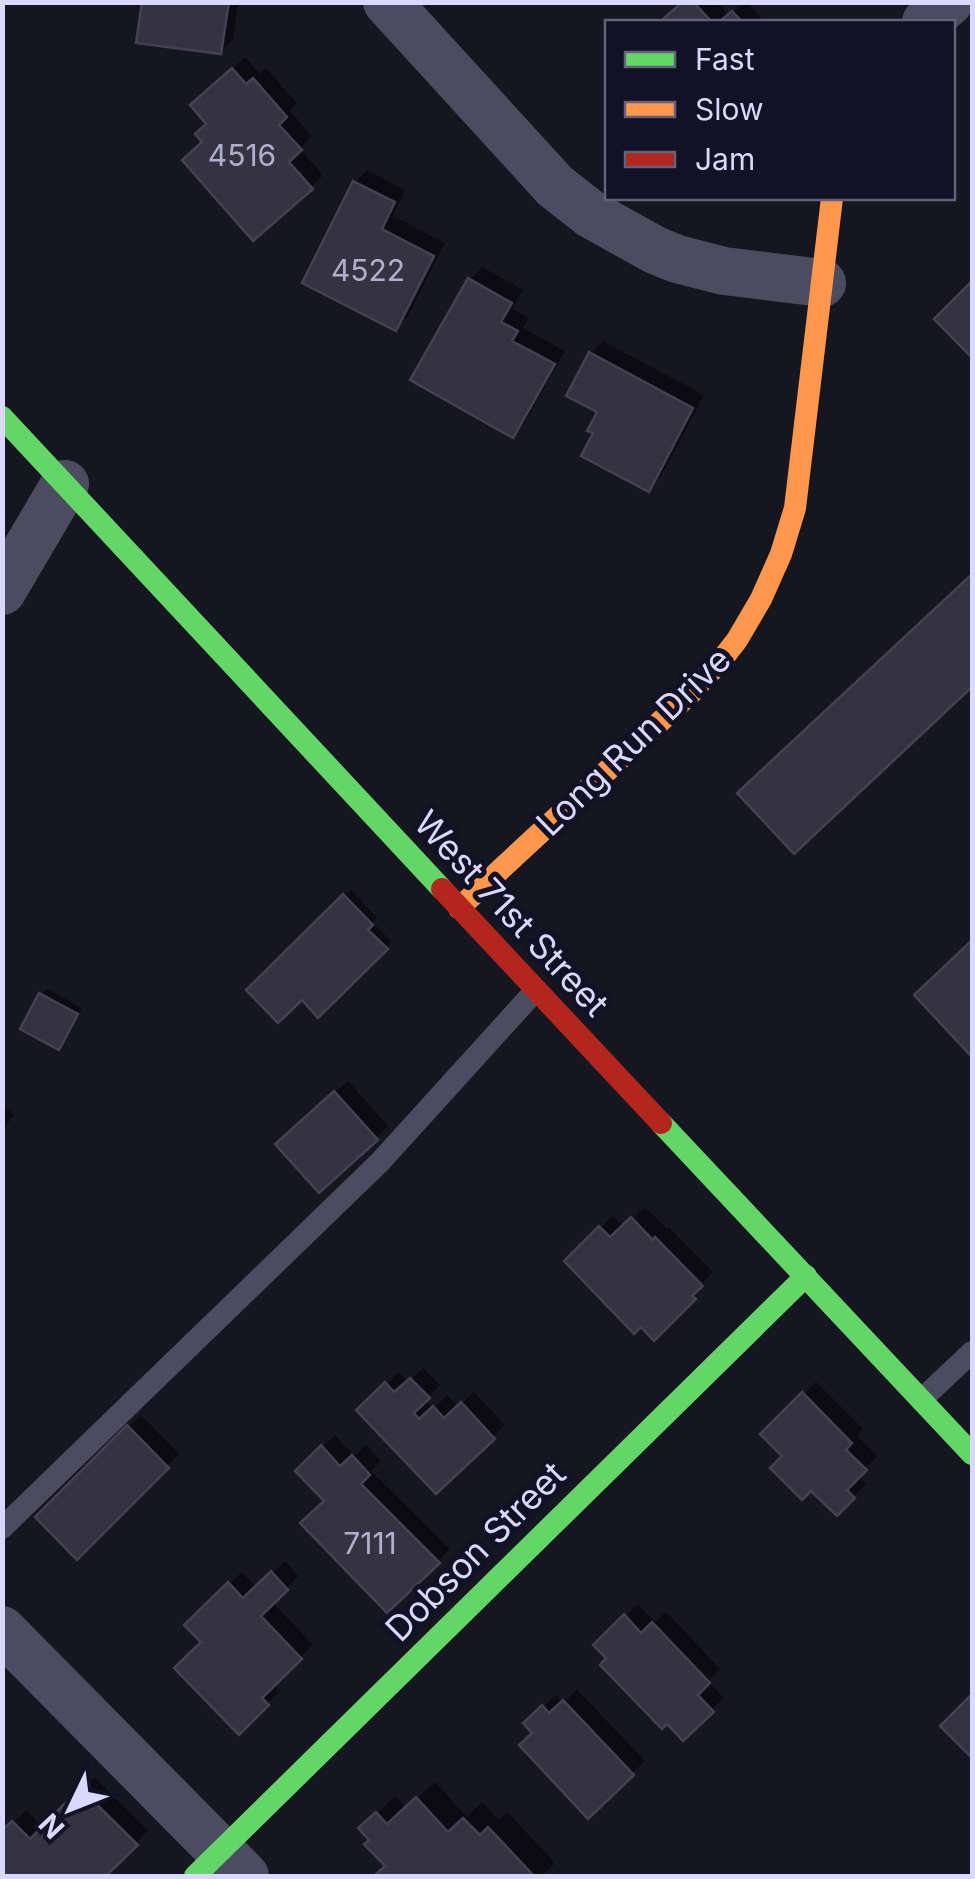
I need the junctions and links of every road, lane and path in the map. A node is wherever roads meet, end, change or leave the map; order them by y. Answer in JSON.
{"nodes":[{"id":1,"x":387,"y":2,"type":"edge"},
{"id":2,"x":949,"y":2,"type":"edge"},
{"id":3,"x":928,"y":20,"type":"edge"},
{"id":4,"x":832,"y":200,"type":"edge"},
{"id":5,"x":822,"y":283,"type":"junction"},
{"id":6,"x":2,"y":418,"type":"edge"},
{"id":7,"x":66,"y":484,"type":"junction"},
{"id":8,"x":2,"y":591,"type":"edge"},
{"id":9,"x":459,"y":908,"type":"junction"},
{"id":10,"x":536,"y":990,"type":"junction"},
{"id":11,"x":806,"y":1276,"type":"junction"},
{"id":12,"x":972,"y":1352,"type":"edge"},
{"id":13,"x":922,"y":1400,"type":"junction"},
{"id":14,"x":972,"y":1454,"type":"edge"},
{"id":15,"x":2,"y":1528,"type":"edge"},
{"id":16,"x":2,"y":1630,"type":"edge"},
{"id":17,"x":220,"y":1868,"type":"edge"}],
"edges":[{"from":1,"to":5,"type":"street"},
{"from":2,"to":3,"type":"street"},
{"from":4,"to":5,"type":"street","name":"Long Run Drive"},
{"from":5,"to":9,"type":"street","name":"Long Run Drive"},
{"from":6,"to":7,"type":"street","name":"West 71st Street"},
{"from":7,"to":8,"type":"street"},
{"from":7,"to":9,"type":"street","name":"West 71st Street"},
{"from":9,"to":10,"type":"street","name":"West 71st Street"},
{"from":10,"to":11,"type":"street","name":"West 71st Street"},
{"from":10,"to":15,"type":"lane"},
{"from":11,"to":13,"type":"street","name":"West 71st Street"},
{"from":11,"to":17,"type":"street","name":"Dobson Street"},
{"from":12,"to":13,"type":"lane"},
{"from":13,"to":14,"type":"street","name":"West 71st Street"},
{"from":16,"to":17,"type":"street"}]}
